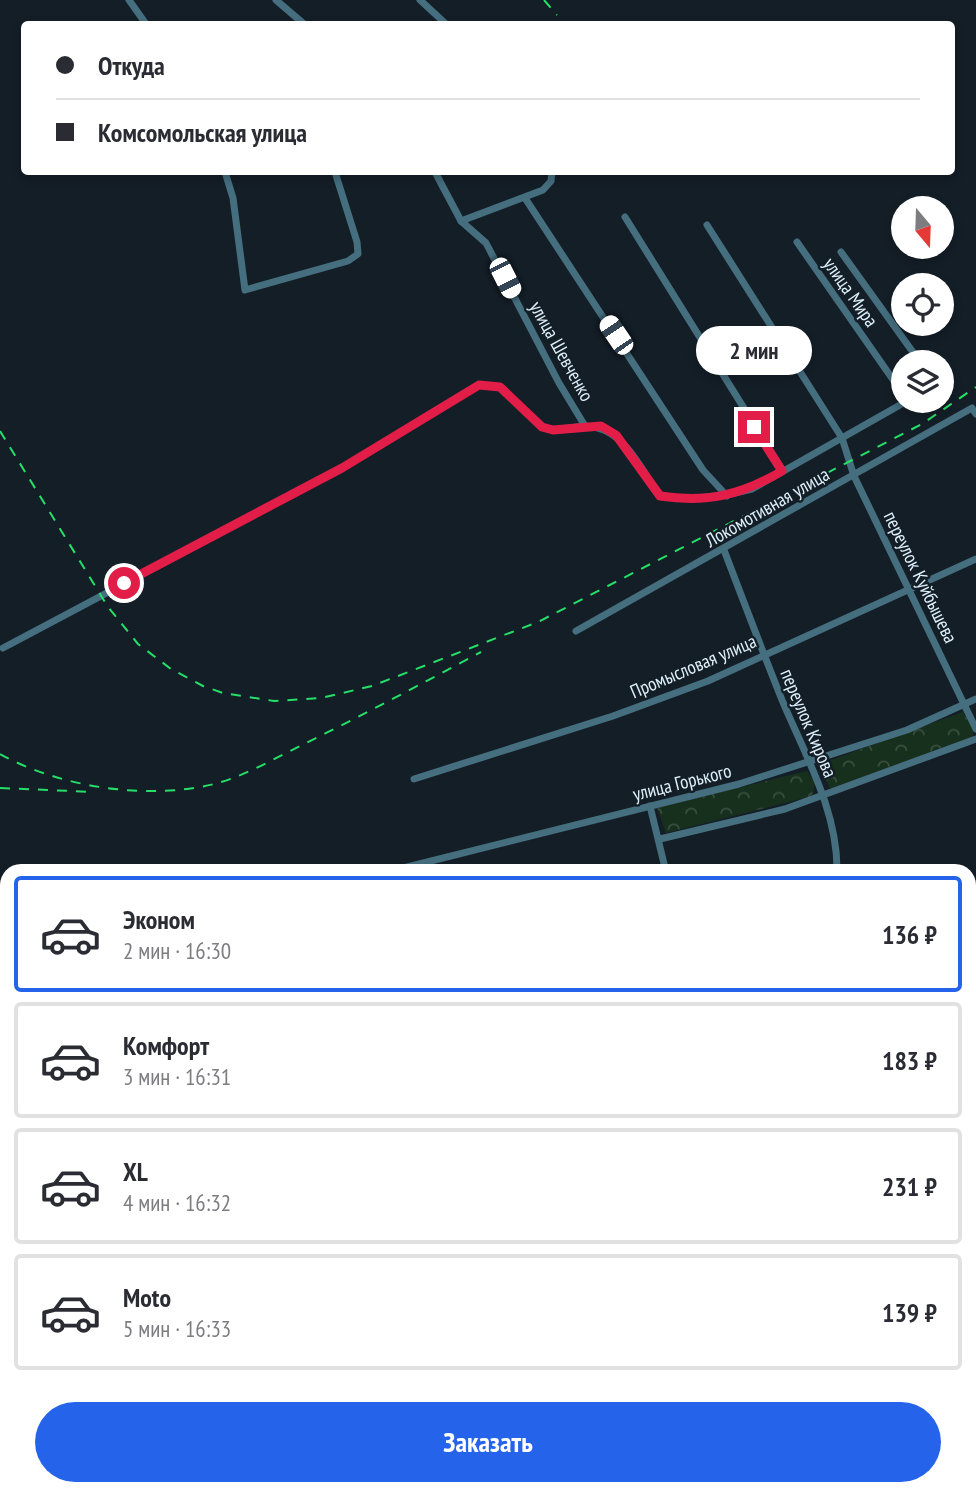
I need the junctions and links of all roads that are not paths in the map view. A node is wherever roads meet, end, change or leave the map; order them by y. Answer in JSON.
{"nodes":[{"id":1,"x":129,"y":0,"type":"edge"},
{"id":2,"x":276,"y":0,"type":"edge"},
{"id":3,"x":420,"y":0,"type":"edge"},
{"id":4,"x":144,"y":21,"type":"edge"},
{"id":5,"x":300,"y":21,"type":"edge"},
{"id":6,"x":443,"y":21,"type":"edge"},
{"id":7,"x":226,"y":175,"type":"edge"},
{"id":8,"x":336,"y":175,"type":"edge"},
{"id":9,"x":437,"y":175,"type":"edge"},
{"id":10,"x":552,"y":175,"type":"edge"},
{"id":11,"x":525,"y":198,"type":"junction"},
{"id":12,"x":625,"y":217,"type":"dead end"},
{"id":13,"x":461,"y":221,"type":"junction"},
{"id":14,"x":707,"y":225,"type":"dead end"},
{"id":15,"x":797,"y":242,"type":"dead end"},
{"id":16,"x":841,"y":252,"type":"dead end"},
{"id":17,"x":911,"y":350,"type":"edge"},
{"id":18,"x":891,"y":377,"type":"edge"},
{"id":19,"x":891,"y":410,"type":"edge"},
{"id":20,"x":974,"y":411,"type":"edge"},
{"id":21,"x":585,"y":426,"type":"junction"},
{"id":22,"x":842,"y":438,"type":"junction"},
{"id":23,"x":782,"y":471,"type":"junction"},
{"id":24,"x":854,"y":475,"type":"junction"},
{"id":25,"x":727,"y":496,"type":"junction"},
{"id":26,"x":724,"y":550,"type":"junction"},
{"id":27,"x":976,"y":559,"type":"edge"},
{"id":28,"x":910,"y":589,"type":"junction"},
{"id":29,"x":576,"y":631,"type":"dead end"},
{"id":30,"x":3,"y":648,"type":"dead end"},
{"id":31,"x":763,"y":654,"type":"junction"},
{"id":32,"x":976,"y":699,"type":"edge"},
{"id":33,"x":964,"y":705,"type":"junction"},
{"id":34,"x":976,"y":729,"type":"edge"},
{"id":35,"x":976,"y":739,"type":"edge"},
{"id":36,"x":809,"y":763,"type":"junction"},
{"id":37,"x":414,"y":779,"type":"dead end"},
{"id":38,"x":823,"y":795,"type":"junction"},
{"id":39,"x":650,"y":806,"type":"junction"},
{"id":40,"x":660,"y":839,"type":"junction"},
{"id":41,"x":419,"y":864,"type":"edge"},
{"id":42,"x":665,"y":864,"type":"edge"},
{"id":43,"x":837,"y":864,"type":"edge"}],
"edges":[{"from":1,"to":4,"type":"street"},
{"from":2,"to":5,"type":"street"},
{"from":3,"to":6,"type":"street"},
{"from":7,"to":8,"type":"street"},
{"from":9,"to":13,"type":"street","name":"улица Шевченко"},
{"from":10,"to":11,"type":"street"},
{"from":11,"to":13,"type":"street"},
{"from":11,"to":25,"type":"street"},
{"from":12,"to":23,"type":"street"},
{"from":13,"to":21,"type":"street","name":"улица Шевченко"},
{"from":14,"to":22,"type":"street","name":"переулок Куйбышева"},
{"from":15,"to":18,"type":"street","name":"улица Мира"},
{"from":16,"to":17,"type":"street"},
{"from":19,"to":22,"type":"street"},
{"from":20,"to":24,"type":"street","name":"Локомотивная улица"},
{"from":21,"to":25,"type":"street","name":"улица Шевченко"},
{"from":21,"to":30,"type":"street"},
{"from":22,"to":23,"type":"street"},
{"from":22,"to":24,"type":"street","name":"переулок Куйбышева"},
{"from":23,"to":25,"type":"street"},
{"from":24,"to":26,"type":"street","name":"Локомотивная улица"},
{"from":24,"to":28,"type":"street","name":"переулок Куйбышева"},
{"from":26,"to":29,"type":"street","name":"Локомотивная улица"},
{"from":26,"to":31,"type":"street","name":"переулок Кирова"},
{"from":27,"to":28,"type":"street","name":"Промысловая улица"},
{"from":28,"to":31,"type":"street","name":"Промысловая улица"},
{"from":28,"to":33,"type":"street","name":"переулок Куйбышева"},
{"from":31,"to":36,"type":"street","name":"переулок Кирова"},
{"from":31,"to":37,"type":"street","name":"Промысловая улица"},
{"from":32,"to":33,"type":"street","name":"улица Горького"},
{"from":33,"to":34,"type":"street","name":"переулок Куйбышева"},
{"from":33,"to":36,"type":"street","name":"улица Горького"},
{"from":35,"to":38,"type":"street"},
{"from":36,"to":38,"type":"street","name":"переулок Кирова"},
{"from":36,"to":39,"type":"street","name":"улица Горького"},
{"from":38,"to":40,"type":"street"},
{"from":38,"to":43,"type":"street","name":"переулок Кирова"},
{"from":39,"to":40,"type":"street"},
{"from":39,"to":41,"type":"street","name":"улица Горького"},
{"from":40,"to":42,"type":"street"}]}
